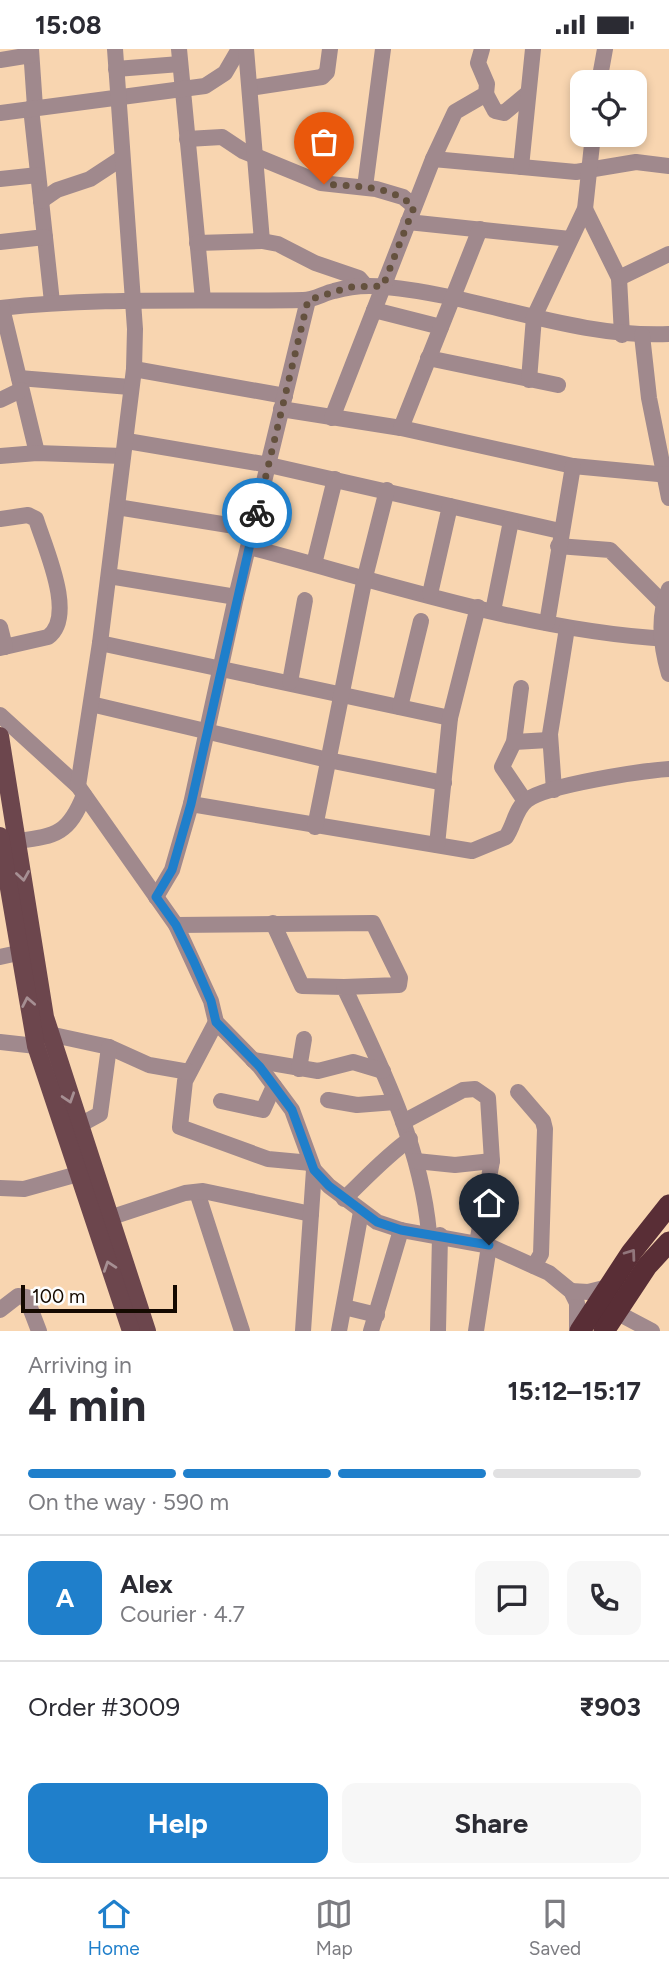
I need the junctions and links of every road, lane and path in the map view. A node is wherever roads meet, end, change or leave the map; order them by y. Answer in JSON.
{"nodes":[{"id":1,"x":115,"y":49,"type":"edge"},
{"id":2,"x":239,"y":49,"type":"edge"},
{"id":3,"x":246,"y":49,"type":"edge"},
{"id":4,"x":330,"y":49,"type":"edge"},
{"id":5,"x":383,"y":49,"type":"edge"},
{"id":6,"x":482,"y":49,"type":"edge"},
{"id":7,"x":533,"y":49,"type":"edge"},
{"id":8,"x":605,"y":49,"type":"edge"},
{"id":9,"x":31,"y":52,"type":"edge"},
{"id":10,"x":180,"y":56,"type":"edge"},
{"id":11,"x":0,"y":59,"type":"edge"},
{"id":12,"x":116,"y":69,"type":"junction"},
{"id":13,"x":602,"y":70,"type":"edge"},
{"id":14,"x":250,"y":88,"type":"junction"},
{"id":15,"x":182,"y":90,"type":"junction"},
{"id":16,"x":486,"y":93,"type":"junction"},
{"id":17,"x":528,"y":93,"type":"junction"},
{"id":18,"x":118,"y":98,"type":"junction"},
{"id":19,"x":33,"y":107,"type":"junction"},
{"id":20,"x":0,"y":113,"type":"edge"},
{"id":21,"x":187,"y":139,"type":"junction"},
{"id":22,"x":592,"y":147,"type":"edge"},
{"id":23,"x":255,"y":154,"type":"junction"},
{"id":24,"x":122,"y":158,"type":"junction"},
{"id":25,"x":433,"y":159,"type":"junction"},
{"id":26,"x":669,"y":166,"type":"edge"},
{"id":27,"x":520,"y":167,"type":"junction"},
{"id":28,"x":589,"y":170,"type":"junction"},
{"id":29,"x":38,"y":175,"type":"junction"},
{"id":30,"x":0,"y":179,"type":"edge"},
{"id":31,"x":365,"y":187,"type":"junction"},
{"id":32,"x":41,"y":201,"type":"junction"},
{"id":33,"x":585,"y":209,"type":"junction"},
{"id":34,"x":411,"y":214,"type":"junction"},
{"id":35,"x":480,"y":229,"type":"junction"},
{"id":36,"x":45,"y":237,"type":"junction"},
{"id":37,"x":570,"y":239,"type":"junction"},
{"id":38,"x":262,"y":241,"type":"junction"},
{"id":39,"x":0,"y":242,"type":"edge"},
{"id":40,"x":198,"y":243,"type":"junction"},
{"id":41,"x":669,"y":254,"type":"edge"},
{"id":42,"x":619,"y":278,"type":"junction"},
{"id":43,"x":375,"y":286,"type":"junction"},
{"id":44,"x":452,"y":298,"type":"junction"},
{"id":45,"x":133,"y":299,"type":"junction"},
{"id":46,"x":204,"y":300,"type":"junction"},
{"id":47,"x":308,"y":300,"type":"junction"},
{"id":48,"x":52,"y":302,"type":"junction"},
{"id":49,"x":1,"y":308,"type":"edge"},
{"id":50,"x":374,"y":310,"type":"junction"},
{"id":51,"x":534,"y":317,"type":"junction"},
{"id":52,"x":441,"y":327,"type":"junction"},
{"id":53,"x":669,"y":334,"type":"edge"},
{"id":54,"x":622,"y":335,"type":"junction"},
{"id":55,"x":642,"y":335,"type":"junction"},
{"id":56,"x":428,"y":358,"type":"junction"},
{"id":57,"x":134,"y":369,"type":"junction"},
{"id":58,"x":529,"y":380,"type":"junction"},
{"id":59,"x":20,"y":384,"type":"junction"},
{"id":60,"x":558,"y":385,"type":"dead end"},
{"id":61,"x":130,"y":387,"type":"junction"},
{"id":62,"x":0,"y":400,"type":"edge"},
{"id":63,"x":283,"y":403,"type":"junction"},
{"id":64,"x":331,"y":418,"type":"junction"},
{"id":65,"x":401,"y":428,"type":"junction"},
{"id":66,"x":125,"y":448,"type":"junction"},
{"id":67,"x":37,"y":453,"type":"junction"},
{"id":68,"x":0,"y":456,"type":"edge"},
{"id":69,"x":269,"y":465,"type":"junction"},
{"id":70,"x":573,"y":466,"type":"junction"},
{"id":71,"x":667,"y":475,"type":"edge"},
{"id":72,"x":335,"y":479,"type":"junction"},
{"id":73,"x":387,"y":490,"type":"junction"},
{"id":74,"x":669,"y":498,"type":"edge"},
{"id":75,"x":450,"y":506,"type":"junction"},
{"id":76,"x":117,"y":507,"type":"junction"},
{"id":77,"x":0,"y":519,"type":"edge"},
{"id":78,"x":511,"y":521,"type":"junction"},
{"id":79,"x":253,"y":529,"type":"junction"},
{"id":80,"x":559,"y":538,"type":"junction"},
{"id":81,"x":249,"y":547,"type":"junction"},
{"id":82,"x":314,"y":564,"type":"junction"},
{"id":83,"x":109,"y":576,"type":"junction"},
{"id":84,"x":365,"y":577,"type":"junction"},
{"id":85,"x":430,"y":594,"type":"junction"},
{"id":86,"x":666,"y":596,"type":"edge"},
{"id":87,"x":236,"y":597,"type":"junction"},
{"id":88,"x":305,"y":600,"type":"dead end"},
{"id":89,"x":485,"y":609,"type":"junction"},
{"id":90,"x":421,"y":621,"type":"dead end"},
{"id":91,"x":547,"y":623,"type":"junction"},
{"id":92,"x":0,"y":627,"type":"edge"},
{"id":93,"x":566,"y":628,"type":"junction"},
{"id":94,"x":665,"y":639,"type":"edge"},
{"id":95,"x":100,"y":643,"type":"junction"},
{"id":96,"x":3,"y":648,"type":"edge"},
{"id":97,"x":222,"y":667,"type":"junction"},
{"id":98,"x":669,"y":674,"type":"edge"},
{"id":99,"x":290,"y":683,"type":"junction"},
{"id":100,"x":520,"y":688,"type":"dead end"},
{"id":101,"x":342,"y":694,"type":"junction"},
{"id":102,"x":91,"y":704,"type":"junction"},
{"id":103,"x":400,"y":707,"type":"junction"},
{"id":104,"x":0,"y":715,"type":"edge"},
{"id":105,"x":450,"y":718,"type":"junction"},
{"id":106,"x":207,"y":731,"type":"junction"},
{"id":107,"x":0,"y":736,"type":"edge"},
{"id":108,"x":549,"y":740,"type":"junction"},
{"id":109,"x":514,"y":741,"type":"junction"},
{"id":110,"x":328,"y":760,"type":"junction"},
{"id":111,"x":669,"y":769,"type":"edge"},
{"id":112,"x":443,"y":783,"type":"junction"},
{"id":113,"x":81,"y":790,"type":"junction"},
{"id":114,"x":554,"y":790,"type":"junction"},
{"id":115,"x":525,"y":801,"type":"junction"},
{"id":116,"x":191,"y":804,"type":"junction"},
{"id":117,"x":316,"y":827,"type":"junction"},
{"id":118,"x":0,"y":835,"type":"edge"},
{"id":119,"x":18,"y":841,"type":"junction"},
{"id":120,"x":437,"y":845,"type":"junction"},
{"id":121,"x":156,"y":897,"type":"junction"},
{"id":122,"x":273,"y":923,"type":"junction"},
{"id":123,"x":176,"y":925,"type":"junction"},
{"id":124,"x":9,"y":955,"type":"edge"},
{"id":125,"x":344,"y":987,"type":"junction"},
{"id":126,"x":216,"y":1022,"type":"junction"},
{"id":127,"x":304,"y":1039,"type":"dead end"},
{"id":128,"x":43,"y":1040,"type":"junction"},
{"id":129,"x":1,"y":1045,"type":"edge"},
{"id":130,"x":110,"y":1048,"type":"junction"},
{"id":131,"x":251,"y":1059,"type":"junction"},
{"id":132,"x":299,"y":1069,"type":"junction"},
{"id":133,"x":383,"y":1071,"type":"junction"},
{"id":134,"x":189,"y":1072,"type":"junction"},
{"id":135,"x":274,"y":1086,"type":"junction"},
{"id":136,"x":518,"y":1092,"type":"dead end"},
{"id":137,"x":328,"y":1100,"type":"dead end"},
{"id":138,"x":222,"y":1101,"type":"dead end"},
{"id":139,"x":395,"y":1102,"type":"junction"},
{"id":140,"x":403,"y":1122,"type":"junction"},
{"id":141,"x":78,"y":1126,"type":"junction"},
{"id":142,"x":410,"y":1139,"type":"junction"},
{"id":143,"x":416,"y":1161,"type":"junction"},
{"id":144,"x":492,"y":1161,"type":"junction"},
{"id":145,"x":313,"y":1166,"type":"junction"},
{"id":146,"x":78,"y":1174,"type":"junction"},
{"id":147,"x":1,"y":1191,"type":"edge"},
{"id":148,"x":197,"y":1192,"type":"junction"},
{"id":149,"x":344,"y":1199,"type":"junction"},
{"id":150,"x":669,"y":1205,"type":"edge"},
{"id":151,"x":361,"y":1212,"type":"junction"},
{"id":152,"x":312,"y":1214,"type":"junction"},
{"id":153,"x":109,"y":1218,"type":"junction"},
{"id":154,"x":401,"y":1230,"type":"junction"},
{"id":155,"x":434,"y":1234,"type":"junction"},
{"id":156,"x":669,"y":1242,"type":"edge"},
{"id":157,"x":483,"y":1244,"type":"junction"},
{"id":158,"x":534,"y":1266,"type":"junction"},
{"id":159,"x":608,"y":1287,"type":"junction"},
{"id":160,"x":571,"y":1291,"type":"junction"},
{"id":161,"x":344,"y":1307,"type":"junction"},
{"id":162,"x":0,"y":1310,"type":"edge"},
{"id":163,"x":617,"y":1312,"type":"junction"},
{"id":164,"x":378,"y":1325,"type":"edge"},
{"id":165,"x":39,"y":1331,"type":"edge"},
{"id":166,"x":131,"y":1331,"type":"edge"},
{"id":167,"x":147,"y":1331,"type":"edge"},
{"id":168,"x":243,"y":1331,"type":"edge"},
{"id":169,"x":303,"y":1331,"type":"edge"},
{"id":170,"x":339,"y":1331,"type":"edge"},
{"id":171,"x":438,"y":1331,"type":"edge"},
{"id":172,"x":476,"y":1331,"type":"edge"},
{"id":173,"x":578,"y":1331,"type":"edge"},
{"id":174,"x":604,"y":1331,"type":"edge"},
{"id":175,"x":652,"y":1331,"type":"edge"}],
"edges":[{"from":1,"to":12,"type":"street"},
{"from":2,"to":15,"type":"street"},
{"from":3,"to":14,"type":"street"},
{"from":4,"to":14,"type":"street"},
{"from":5,"to":31,"type":"street"},
{"from":6,"to":16,"type":"street"},
{"from":7,"to":17,"type":"street"},
{"from":8,"to":13,"type":"street"},
{"from":9,"to":11,"type":"street"},
{"from":9,"to":19,"type":"street"},
{"from":10,"to":12,"type":"street"},
{"from":10,"to":15,"type":"street"},
{"from":12,"to":18,"type":"street"},
{"from":14,"to":23,"type":"street"},
{"from":15,"to":18,"type":"street"},
{"from":15,"to":21,"type":"street"},
{"from":16,"to":17,"type":"street"},
{"from":16,"to":25,"type":"street"},
{"from":17,"to":27,"type":"street"},
{"from":18,"to":19,"type":"street"},
{"from":18,"to":24,"type":"street"},
{"from":19,"to":20,"type":"street"},
{"from":19,"to":29,"type":"street"},
{"from":21,"to":23,"type":"street"},
{"from":21,"to":40,"type":"street"},
{"from":22,"to":28,"type":"street"},
{"from":23,"to":31,"type":"street"},
{"from":23,"to":38,"type":"street"},
{"from":24,"to":32,"type":"street"},
{"from":24,"to":45,"type":"street"},
{"from":25,"to":27,"type":"street"},
{"from":25,"to":34,"type":"street"},
{"from":26,"to":28,"type":"street"},
{"from":27,"to":28,"type":"street"},
{"from":28,"to":33,"type":"street"},
{"from":29,"to":30,"type":"street"},
{"from":29,"to":32,"type":"street"},
{"from":31,"to":34,"type":"street"},
{"from":32,"to":36,"type":"street"},
{"from":33,"to":37,"type":"street"},
{"from":33,"to":42,"type":"street"},
{"from":34,"to":35,"type":"street"},
{"from":34,"to":43,"type":"street"},
{"from":35,"to":37,"type":"street"},
{"from":35,"to":44,"type":"street"},
{"from":36,"to":39,"type":"street"},
{"from":36,"to":48,"type":"street"},
{"from":37,"to":51,"type":"street"},
{"from":38,"to":40,"type":"street"},
{"from":38,"to":43,"type":"street"},
{"from":40,"to":46,"type":"street"},
{"from":41,"to":42,"type":"street"},
{"from":42,"to":54,"type":"street"},
{"from":43,"to":44,"type":"street"},
{"from":43,"to":47,"type":"street"},
{"from":43,"to":50,"type":"street"},
{"from":44,"to":51,"type":"street"},
{"from":44,"to":52,"type":"street"},
{"from":45,"to":46,"type":"street"},
{"from":45,"to":48,"type":"street"},
{"from":45,"to":57,"type":"street"},
{"from":46,"to":47,"type":"street"},
{"from":47,"to":63,"type":"street"},
{"from":48,"to":49,"type":"street"},
{"from":49,"to":59,"type":"street"},
{"from":50,"to":52,"type":"street"},
{"from":50,"to":64,"type":"street"},
{"from":51,"to":54,"type":"street"},
{"from":51,"to":58,"type":"street"},
{"from":52,"to":56,"type":"street"},
{"from":53,"to":55,"type":"street"},
{"from":54,"to":55,"type":"street"},
{"from":55,"to":71,"type":"street"},
{"from":56,"to":58,"type":"street"},
{"from":56,"to":65,"type":"street"},
{"from":57,"to":61,"type":"street"},
{"from":57,"to":63,"type":"street"},
{"from":58,"to":60,"type":"street"},
{"from":59,"to":61,"type":"street"},
{"from":59,"to":62,"type":"street"},
{"from":59,"to":67,"type":"street"},
{"from":61,"to":66,"type":"street"},
{"from":63,"to":64,"type":"street"},
{"from":63,"to":69,"type":"street"},
{"from":64,"to":65,"type":"street"},
{"from":65,"to":70,"type":"street"},
{"from":66,"to":67,"type":"street"},
{"from":66,"to":69,"type":"street"},
{"from":66,"to":76,"type":"street"},
{"from":67,"to":68,"type":"street"},
{"from":69,"to":72,"type":"street"},
{"from":69,"to":79,"type":"street"},
{"from":70,"to":71,"type":"street"},
{"from":70,"to":80,"type":"street"},
{"from":71,"to":74,"type":"street"},
{"from":72,"to":73,"type":"street"},
{"from":72,"to":82,"type":"street"},
{"from":73,"to":75,"type":"street"},
{"from":73,"to":84,"type":"street"},
{"from":75,"to":78,"type":"street"},
{"from":75,"to":85,"type":"street"},
{"from":76,"to":79,"type":"street"},
{"from":76,"to":83,"type":"street"},
{"from":77,"to":96,"type":"street"},
{"from":78,"to":80,"type":"street"},
{"from":78,"to":89,"type":"street"},
{"from":79,"to":81,"type":"street"},
{"from":80,"to":86,"type":"street"},
{"from":80,"to":91,"type":"street"},
{"from":81,"to":82,"type":"street"},
{"from":81,"to":87,"type":"street"},
{"from":82,"to":84,"type":"street"},
{"from":83,"to":87,"type":"street"},
{"from":83,"to":95,"type":"street"},
{"from":84,"to":85,"type":"street"},
{"from":84,"to":101,"type":"street"},
{"from":85,"to":89,"type":"street"},
{"from":86,"to":94,"type":"street"},
{"from":87,"to":97,"type":"street"},
{"from":88,"to":99,"type":"street"},
{"from":89,"to":91,"type":"street"},
{"from":89,"to":105,"type":"street"},
{"from":90,"to":103,"type":"street"},
{"from":91,"to":93,"type":"street"},
{"from":92,"to":96,"type":"street"},
{"from":93,"to":94,"type":"street"},
{"from":93,"to":108,"type":"street"},
{"from":94,"to":98,"type":"street"},
{"from":95,"to":97,"type":"street"},
{"from":95,"to":102,"type":"street"},
{"from":97,"to":99,"type":"street"},
{"from":97,"to":106,"type":"street"},
{"from":99,"to":101,"type":"street"},
{"from":100,"to":109,"type":"street"},
{"from":101,"to":103,"type":"street"},
{"from":101,"to":110,"type":"street"},
{"from":102,"to":106,"type":"street"},
{"from":102,"to":113,"type":"street"},
{"from":103,"to":105,"type":"street"},
{"from":104,"to":113,"type":"street"},
{"from":105,"to":112,"type":"street"},
{"from":106,"to":110,"type":"street"},
{"from":106,"to":116,"type":"street"},
{"from":107,"to":119,"type":"main road"},
{"from":108,"to":109,"type":"street"},
{"from":108,"to":114,"type":"street"},
{"from":109,"to":115,"type":"street"},
{"from":110,"to":112,"type":"street"},
{"from":110,"to":117,"type":"street"},
{"from":111,"to":114,"type":"street"},
{"from":112,"to":120,"type":"street"},
{"from":113,"to":119,"type":"street"},
{"from":113,"to":121,"type":"street"},
{"from":114,"to":115,"type":"street"},
{"from":115,"to":120,"type":"street"},
{"from":116,"to":117,"type":"street"},
{"from":116,"to":121,"type":"street"},
{"from":117,"to":120,"type":"street"},
{"from":118,"to":124,"type":"main road"},
{"from":119,"to":128,"type":"main road","one_way":true},
{"from":121,"to":123,"type":"street"},
{"from":122,"to":123,"type":"street"},
{"from":122,"to":125,"type":"street"},
{"from":122,"to":125,"type":"street"},
{"from":123,"to":126,"type":"street"},
{"from":128,"to":124,"type":"main road","one_way":true},
{"from":125,"to":133,"type":"street"},
{"from":126,"to":131,"type":"street"},
{"from":126,"to":134,"type":"street"},
{"from":127,"to":132,"type":"street"},
{"from":128,"to":129,"type":"street"},
{"from":128,"to":130,"type":"street"},
{"from":128,"to":141,"type":"main road","one_way":true},
{"from":128,"to":146,"type":"main road"},
{"from":130,"to":134,"type":"street"},
{"from":130,"to":141,"type":"street"},
{"from":131,"to":132,"type":"street"},
{"from":131,"to":135,"type":"street"},
{"from":132,"to":133,"type":"street"},
{"from":133,"to":139,"type":"street"},
{"from":134,"to":145,"type":"street"},
{"from":135,"to":138,"type":"street"},
{"from":135,"to":145,"type":"street"},
{"from":136,"to":158,"type":"street"},
{"from":137,"to":139,"type":"street"},
{"from":139,"to":140,"type":"street"},
{"from":140,"to":142,"type":"street"},
{"from":140,"to":144,"type":"street"},
{"from":141,"to":153,"type":"main road"},
{"from":142,"to":143,"type":"street"},
{"from":142,"to":149,"type":"street"},
{"from":143,"to":144,"type":"street"},
{"from":143,"to":155,"type":"street"},
{"from":144,"to":157,"type":"street"},
{"from":145,"to":149,"type":"street"},
{"from":145,"to":152,"type":"street"},
{"from":146,"to":147,"type":"street"},
{"from":166,"to":146,"type":"main road","one_way":true},
{"from":148,"to":152,"type":"street"},
{"from":148,"to":153,"type":"street"},
{"from":148,"to":168,"type":"street"},
{"from":149,"to":151,"type":"street"},
{"from":159,"to":150,"type":"highway","one_way":true},
{"from":151,"to":154,"type":"street"},
{"from":151,"to":161,"type":"street"},
{"from":152,"to":169,"type":"street"},
{"from":153,"to":167,"type":"main road"},
{"from":154,"to":155,"type":"street"},
{"from":154,"to":164,"type":"street"},
{"from":155,"to":157,"type":"street"},
{"from":155,"to":171,"type":"street"},
{"from":156,"to":163,"type":"highway"},
{"from":157,"to":158,"type":"street"},
{"from":157,"to":172,"type":"street"},
{"from":158,"to":160,"type":"street"},
{"from":159,"to":160,"type":"street"},
{"from":159,"to":173,"type":"highway"},
{"from":160,"to":173,"type":"street"},
{"from":161,"to":164,"type":"street"},
{"from":161,"to":170,"type":"street"},
{"from":162,"to":165,"type":"street"},
{"from":163,"to":174,"type":"highway"},
{"from":163,"to":175,"type":"street"}]}
